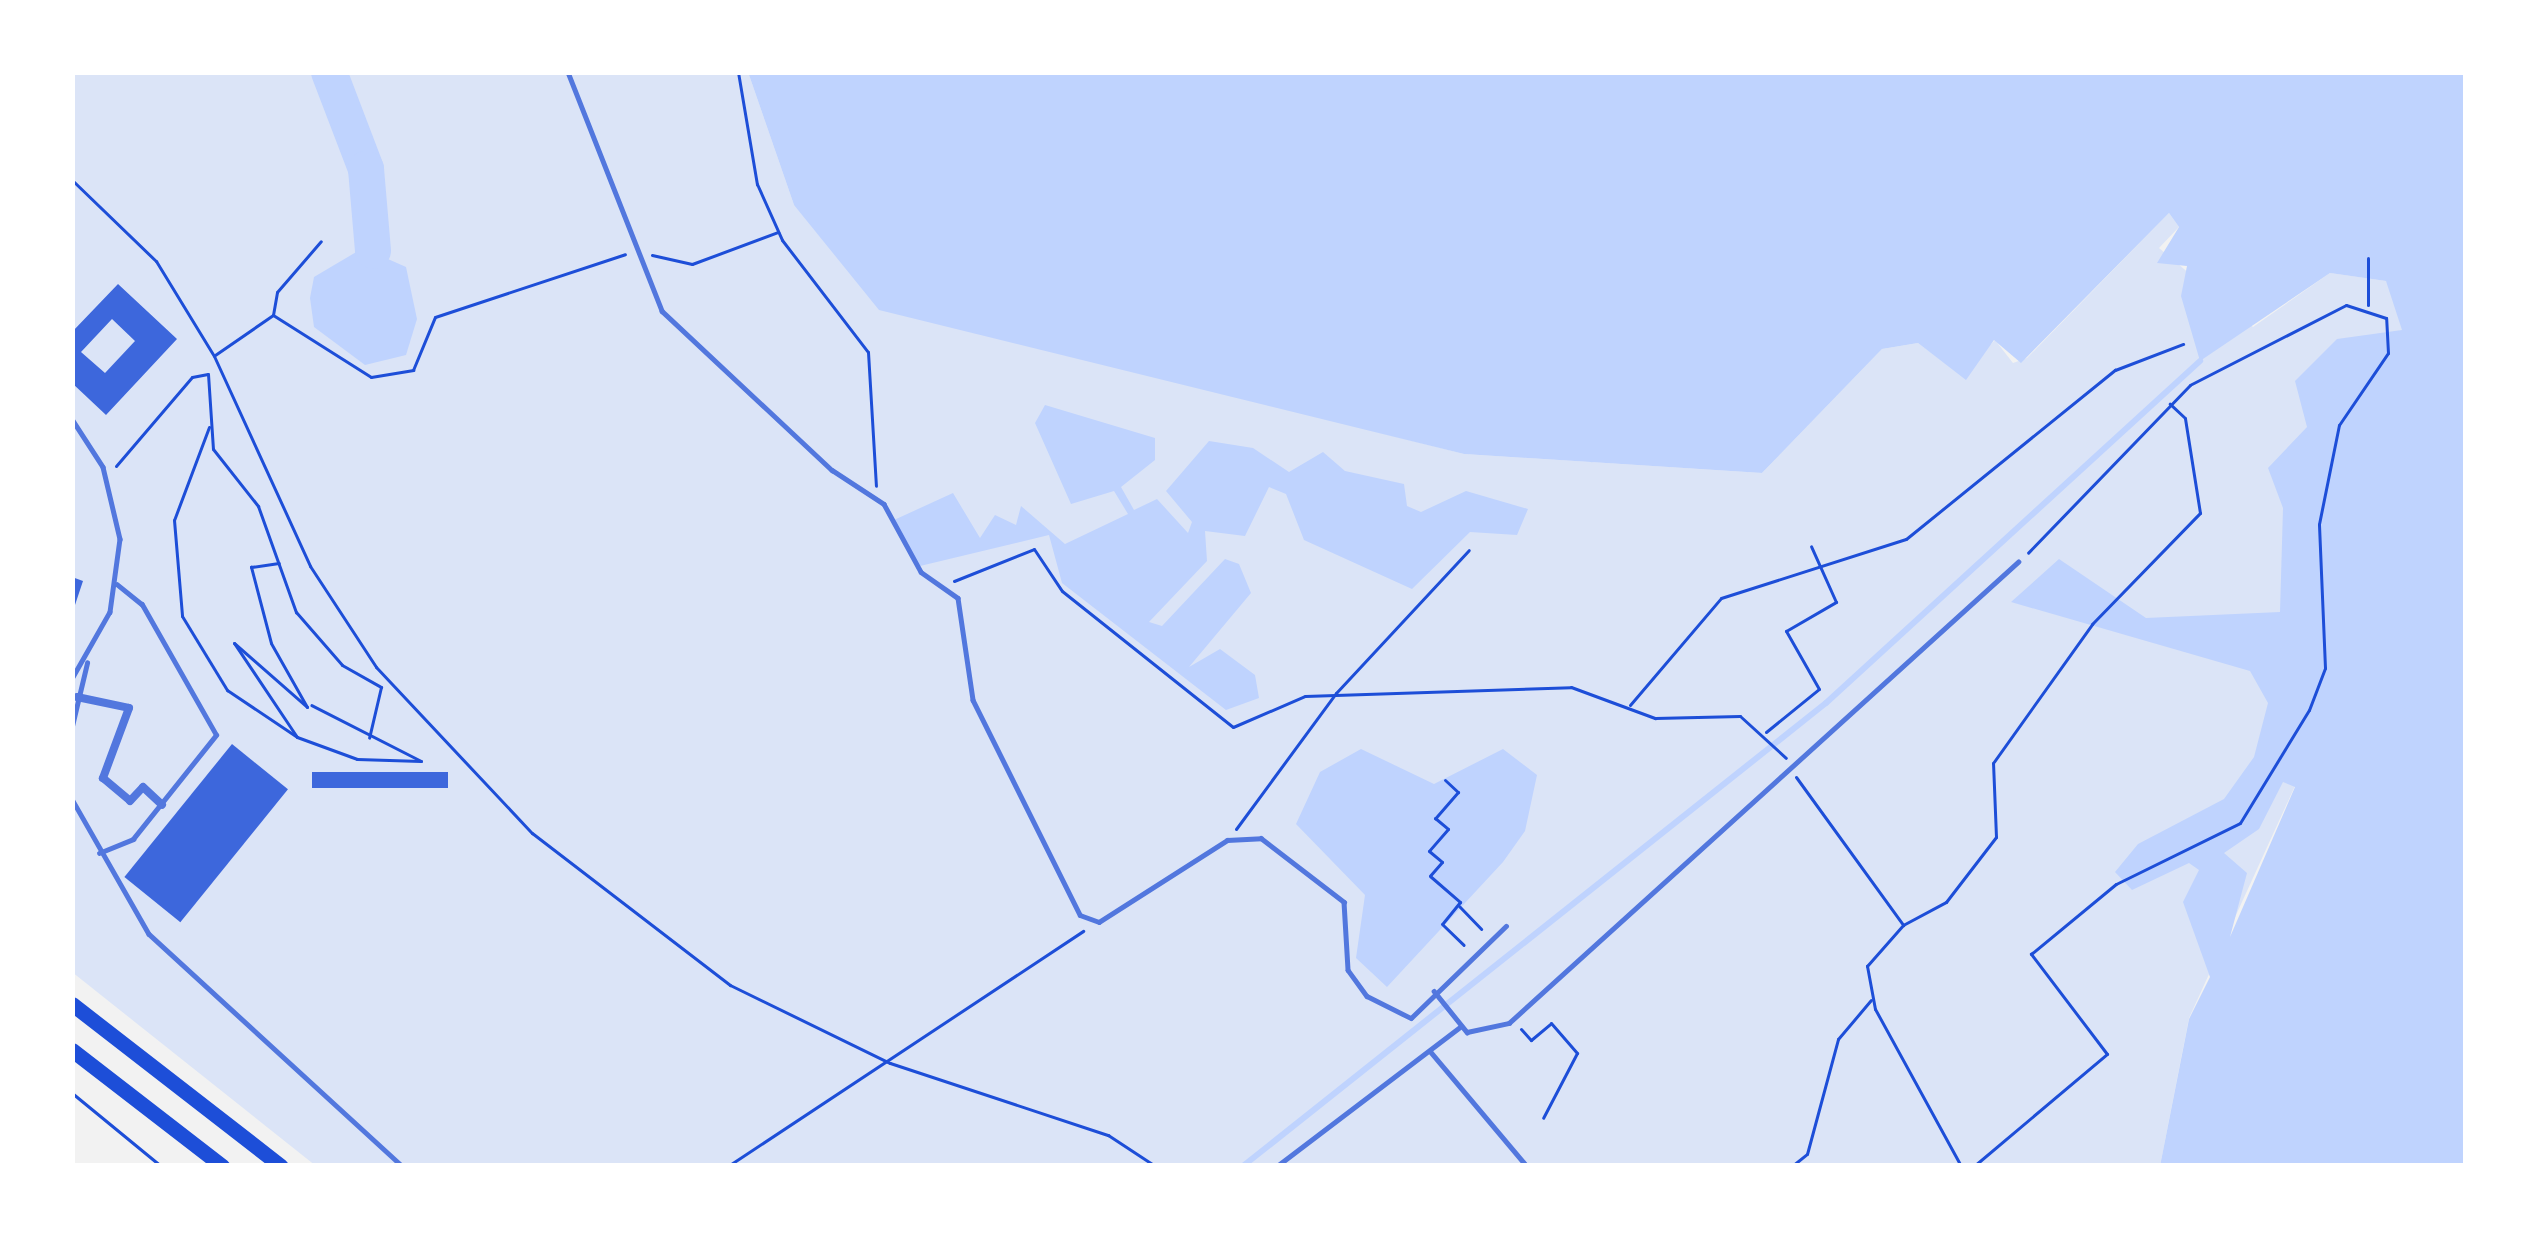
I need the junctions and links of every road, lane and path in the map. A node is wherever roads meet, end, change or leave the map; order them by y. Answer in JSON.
{"nodes":[{"id":1,"x":568,"y":72,"type":"edge"},
{"id":2,"x":738,"y":72,"type":"edge"},
{"id":3,"x":72,"y":180,"type":"edge"},
{"id":4,"x":778,"y":232,"type":"junction"},
{"id":5,"x":321,"y":241,"type":"dead end"},
{"id":6,"x":634,"y":251,"type":"junction"},
{"id":7,"x":2368,"y":258,"type":"dead end"},
{"id":8,"x":2368,"y":307,"type":"junction"},
{"id":9,"x":273,"y":314,"type":"junction"},
{"id":10,"x":2183,"y":344,"type":"dead end"},
{"id":11,"x":214,"y":356,"type":"junction"},
{"id":12,"x":2168,"y":402,"type":"junction"},
{"id":13,"x":72,"y":419,"type":"edge"},
{"id":14,"x":209,"y":427,"type":"junction"},
{"id":15,"x":106,"y":476,"type":"junction"},
{"id":16,"x":877,"y":498,"type":"junction"},
{"id":17,"x":1810,"y":547,"type":"dead end"},
{"id":18,"x":1469,"y":550,"type":"dead end"},
{"id":19,"x":1817,"y":561,"type":"junction"},
{"id":20,"x":2018,"y":562,"type":"joint"},
{"id":21,"x":279,"y":563,"type":"junction"},
{"id":22,"x":117,"y":585,"type":"junction"},
{"id":23,"x":950,"y":587,"type":"junction"},
{"id":24,"x":193,"y":638,"type":"junction"},
{"id":25,"x":171,"y":650,"type":"junction"},
{"id":26,"x":88,"y":657,"type":"junction"},
{"id":27,"x":72,"y":679,"type":"edge"},
{"id":28,"x":1336,"y":693,"type":"junction"},
{"id":29,"x":77,"y":697,"type":"junction"},
{"id":30,"x":310,"y":704,"type":"junction"},
{"id":31,"x":1628,"y":706,"type":"junction"},
{"id":32,"x":72,"y":726,"type":"edge"},
{"id":33,"x":1766,"y":735,"type":"junction"},
{"id":34,"x":297,"y":737,"type":"junction"},
{"id":35,"x":368,"y":738,"type":"junction"},
{"id":36,"x":1786,"y":758,"type":"dead end"},
{"id":37,"x":1793,"y":766,"type":"junction"},
{"id":38,"x":1444,"y":780,"type":"dead end"},
{"id":39,"x":72,"y":799,"type":"edge"},
{"id":40,"x":162,"y":805,"type":"junction"},
{"id":41,"x":1227,"y":841,"type":"junction"},
{"id":42,"x":99,"y":853,"type":"junction"},
{"id":43,"x":1458,"y":905,"type":"junction"},
{"id":44,"x":1090,"y":919,"type":"junction"},
{"id":45,"x":1904,"y":925,"type":"junction"},
{"id":46,"x":1506,"y":926,"type":"dead end"},
{"id":47,"x":1490,"y":940,"type":"junction"},
{"id":48,"x":1474,"y":955,"type":"junction"},
{"id":49,"x":1434,"y":991,"type":"junction"},
{"id":50,"x":1872,"y":999,"type":"junction"},
{"id":51,"x":72,"y":1004,"type":"edge"},
{"id":52,"x":1460,"y":1027,"type":"junction"},
{"id":53,"x":1520,"y":1028,"type":"dead end"},
{"id":54,"x":72,"y":1050,"type":"edge"},
{"id":55,"x":1430,"y":1050,"type":"junction"},
{"id":56,"x":890,"y":1063,"type":"junction"},
{"id":57,"x":72,"y":1093,"type":"edge"},
{"id":58,"x":1543,"y":1118,"type":"dead end"},
{"id":59,"x":160,"y":1166,"type":"edge"},
{"id":60,"x":222,"y":1166,"type":"edge"},
{"id":61,"x":281,"y":1166,"type":"edge"},
{"id":62,"x":402,"y":1166,"type":"edge"},
{"id":63,"x":728,"y":1166,"type":"edge"},
{"id":64,"x":1155,"y":1166,"type":"edge"},
{"id":65,"x":1277,"y":1166,"type":"edge"},
{"id":66,"x":1527,"y":1166,"type":"edge"},
{"id":67,"x":1792,"y":1166,"type":"edge"},
{"id":68,"x":1961,"y":1166,"type":"edge"},
{"id":69,"x":1974,"y":1166,"type":"edge"}],
"edges":[{"from":1,"to":6,"type":"lane"},
{"from":2,"to":4,"type":"path"},
{"from":3,"to":11,"type":"path"},
{"from":4,"to":6,"type":"path"},
{"from":4,"to":16,"type":"path"},
{"from":5,"to":9,"type":"path"},
{"from":6,"to":9,"type":"path"},
{"from":6,"to":16,"type":"lane"},
{"from":7,"to":8,"type":"path"},
{"from":8,"to":12,"type":"path"},
{"from":8,"to":69,"type":"path"},
{"from":9,"to":11,"type":"path"},
{"from":10,"to":19,"type":"path"},
{"from":11,"to":56,"type":"path"},
{"from":12,"to":20,"type":"path"},
{"from":12,"to":45,"type":"path"},
{"from":13,"to":15,"type":"lane"},
{"from":14,"to":15,"type":"path"},
{"from":14,"to":21,"type":"path"},
{"from":14,"to":24,"type":"path"},
{"from":15,"to":22,"type":"lane"},
{"from":16,"to":23,"type":"lane"},
{"from":17,"to":19,"type":"path"},
{"from":18,"to":28,"type":"path"},
{"from":19,"to":31,"type":"path"},
{"from":19,"to":33,"type":"path"},
{"from":20,"to":37,"type":"lane"},
{"from":21,"to":30,"type":"path"},
{"from":21,"to":35,"type":"path"},
{"from":22,"to":25,"type":"lane"},
{"from":22,"to":26,"type":"lane"},
{"from":23,"to":28,"type":"path"},
{"from":23,"to":44,"type":"lane"},
{"from":24,"to":25,"type":"path"},
{"from":24,"to":34,"type":"path"},
{"from":25,"to":40,"type":"lane"},
{"from":26,"to":27,"type":"lane"},
{"from":26,"to":29,"type":"lane"},
{"from":28,"to":31,"type":"path"},
{"from":28,"to":41,"type":"path"},
{"from":29,"to":32,"type":"lane"},
{"from":29,"to":40,"type":"street"},
{"from":30,"to":34,"type":"path"},
{"from":30,"to":35,"type":"path"},
{"from":31,"to":33,"type":"path"},
{"from":33,"to":36,"type":"path"},
{"from":34,"to":35,"type":"path"},
{"from":37,"to":45,"type":"path"},
{"from":37,"to":52,"type":"lane"},
{"from":38,"to":43,"type":"path"},
{"from":39,"to":42,"type":"lane"},
{"from":40,"to":42,"type":"lane"},
{"from":41,"to":44,"type":"lane"},
{"from":41,"to":49,"type":"lane"},
{"from":42,"to":62,"type":"lane"},
{"from":43,"to":47,"type":"path"},
{"from":43,"to":48,"type":"path"},
{"from":44,"to":56,"type":"path"},
{"from":45,"to":50,"type":"path"},
{"from":46,"to":47,"type":"lane"},
{"from":47,"to":48,"type":"lane"},
{"from":48,"to":49,"type":"lane"},
{"from":49,"to":52,"type":"lane"},
{"from":50,"to":67,"type":"path"},
{"from":50,"to":68,"type":"path"},
{"from":51,"to":61,"type":"main road"},
{"from":52,"to":55,"type":"lane"},
{"from":53,"to":58,"type":"path"},
{"from":54,"to":60,"type":"main road"},
{"from":55,"to":65,"type":"lane"},
{"from":55,"to":66,"type":"lane"},
{"from":56,"to":63,"type":"path"},
{"from":56,"to":64,"type":"path"},
{"from":57,"to":59,"type":"path"}]}
